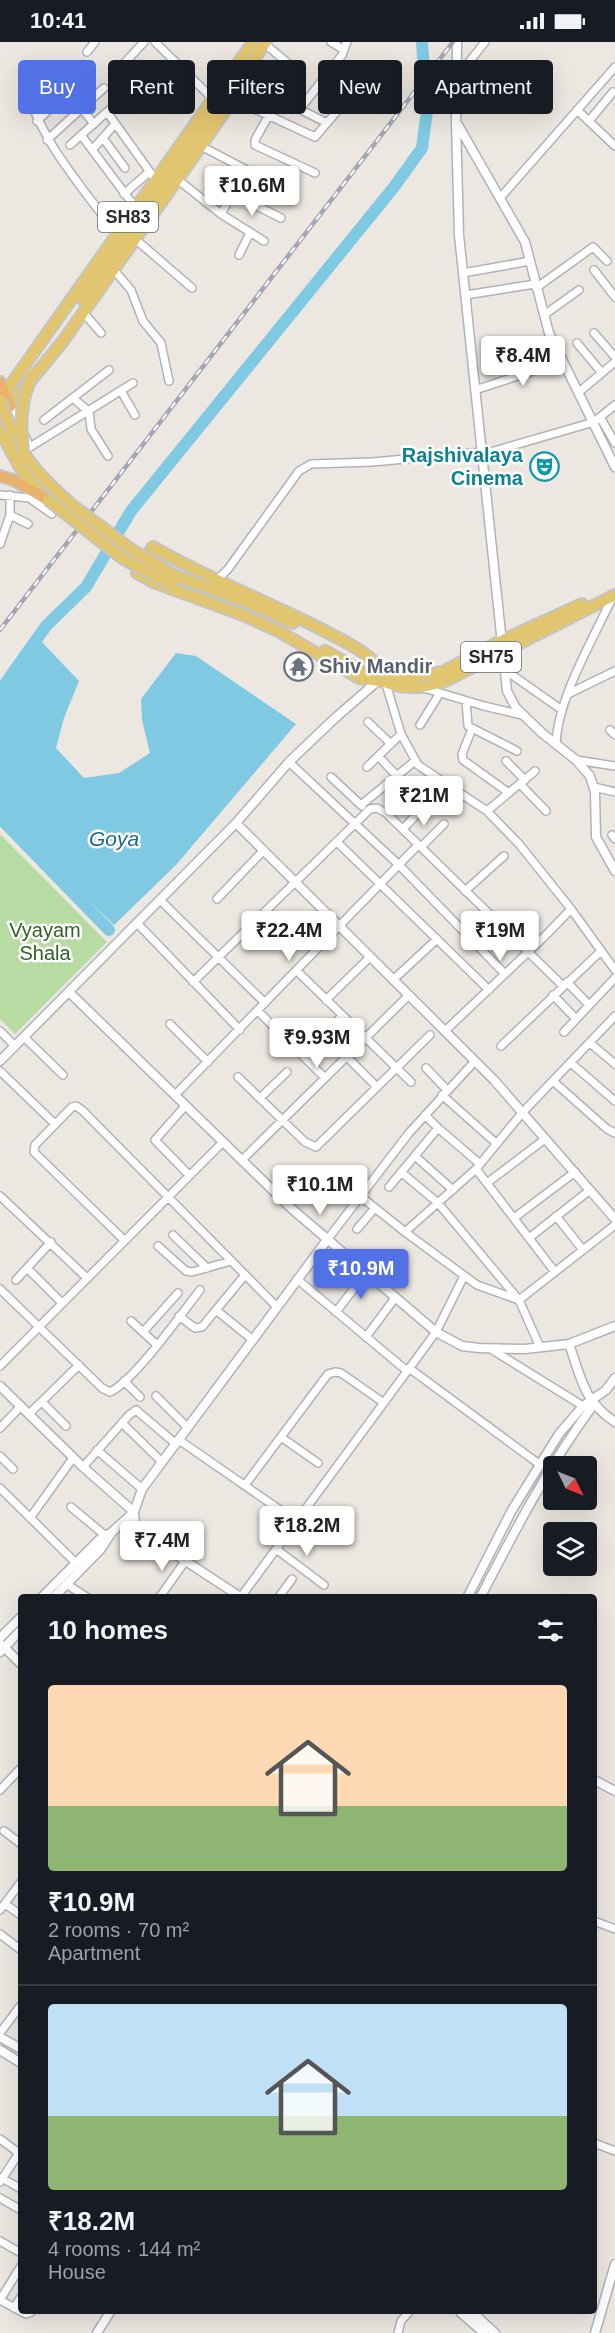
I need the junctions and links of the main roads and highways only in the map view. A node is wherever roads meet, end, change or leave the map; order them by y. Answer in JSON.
{"nodes":[{"id":1,"x":261,"y":43,"type":"edge"},
{"id":2,"x":251,"y":60,"type":"edge"},
{"id":3,"x":212,"y":114,"type":"edge"},
{"id":4,"x":223,"y":114,"type":"edge"},
{"id":5,"x":0,"y":382,"type":"edge"},
{"id":6,"x":4,"y":400,"type":"edge"},
{"id":7,"x":0,"y":420,"type":"edge"},
{"id":8,"x":0,"y":430,"type":"edge"},
{"id":9,"x":23,"y":452,"type":"junction"},
{"id":10,"x":0,"y":476,"type":"edge"},
{"id":11,"x":48,"y":500,"type":"junction"},
{"id":12,"x":174,"y":580,"type":"junction"},
{"id":13,"x":614,"y":593,"type":"edge"},
{"id":14,"x":502,"y":646,"type":"junction"},
{"id":15,"x":384,"y":670,"type":"junction"},
{"id":16,"x":382,"y":682,"type":"junction"}],
"edges":[{"from":1,"to":2,"type":"main road","number":"SH83"},
{"from":1,"to":6,"type":"main road","number":"SH83"},
{"from":3,"to":9,"type":"main road","bridge":true},
{"from":4,"to":6,"type":"main road","number":"SH83"},
{"from":5,"to":6,"type":"highway"},
{"from":6,"to":7,"type":"highway"},
{"from":6,"to":9,"type":"main road","number":"SH75","bridge":true},
{"from":8,"to":11,"type":"main road","number":"SH75"},
{"from":9,"to":12,"type":"main road","number":"SH75","bridge":true},
{"from":10,"to":11,"type":"highway"},
{"from":11,"to":12,"type":"main road","number":"SH75","bridge":true},
{"from":12,"to":15,"type":"main road","number":"SH75"},
{"from":12,"to":16,"type":"main road","number":"SH75"},
{"from":13,"to":14,"type":"main road","number":"SH75"},
{"from":14,"to":15,"type":"main road","number":"SH75"},
{"from":14,"to":16,"type":"main road","number":"SH75"},
{"from":15,"to":16,"type":"main road"}]}
